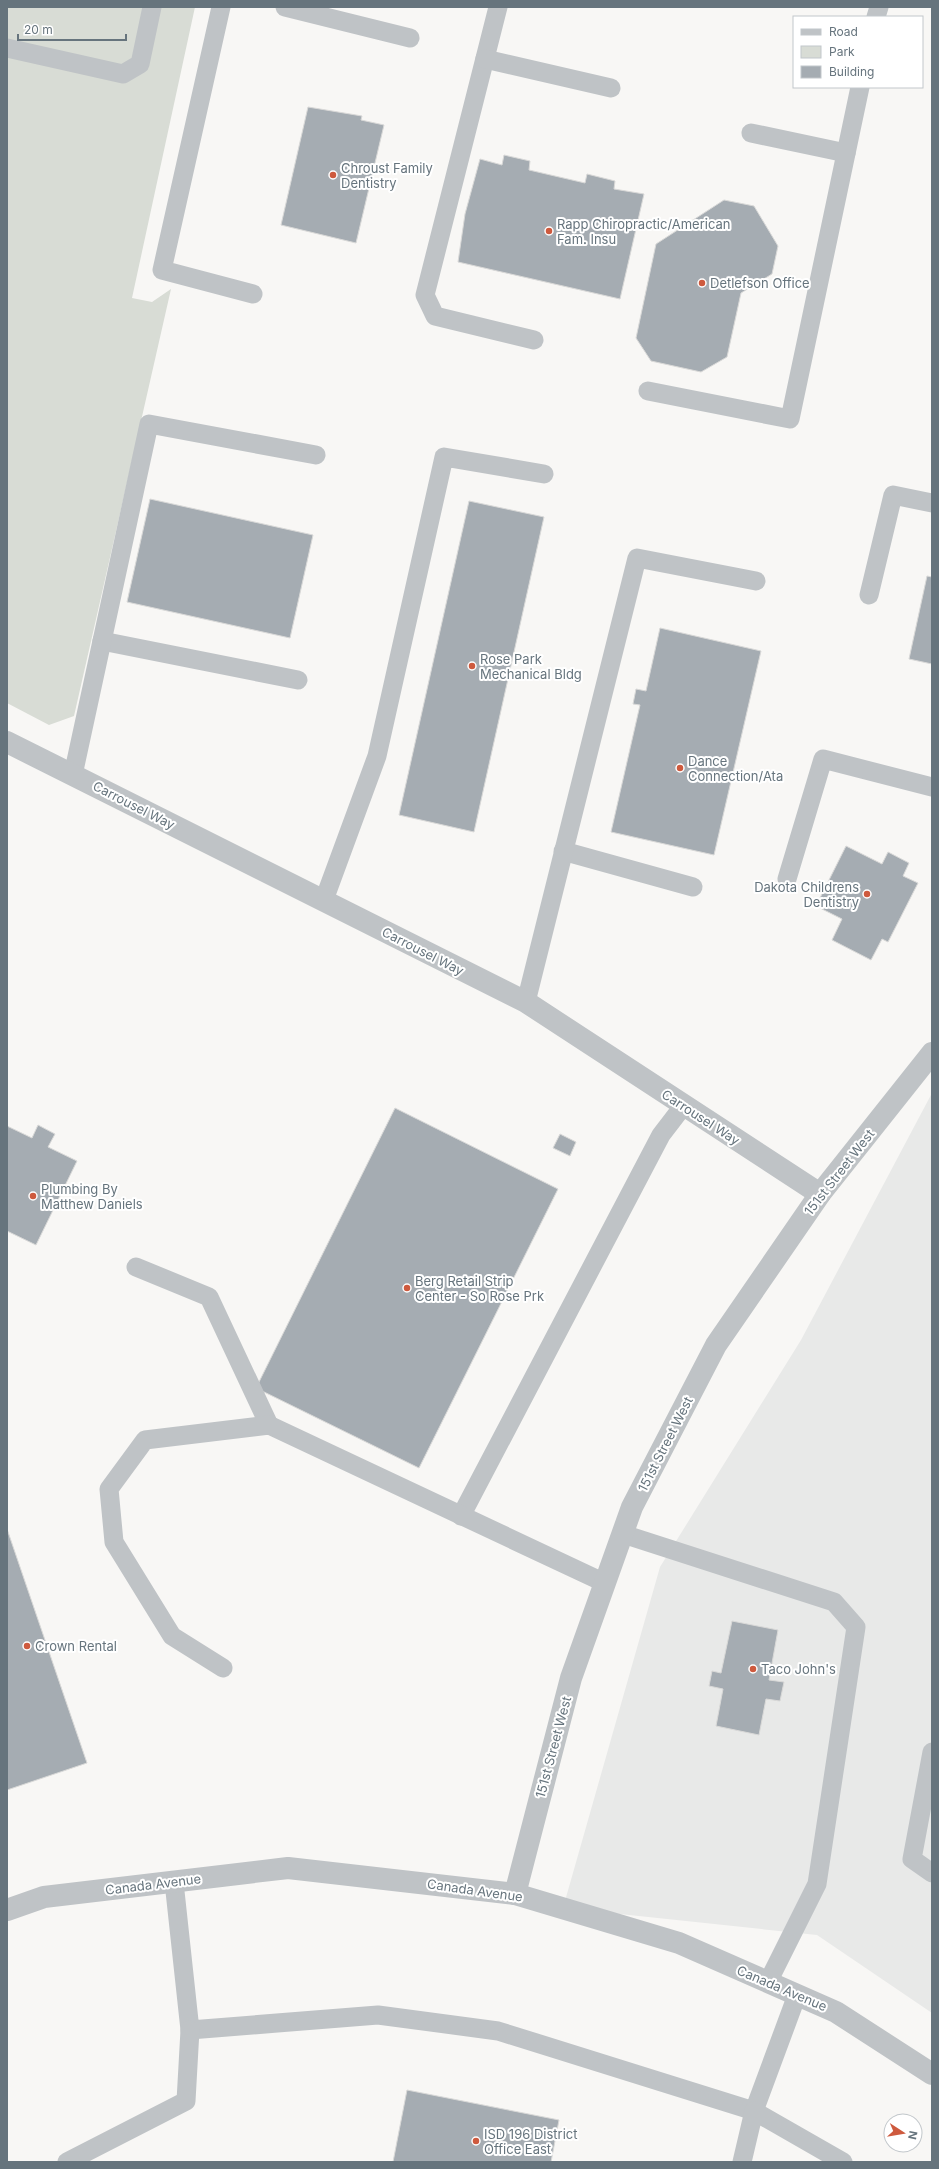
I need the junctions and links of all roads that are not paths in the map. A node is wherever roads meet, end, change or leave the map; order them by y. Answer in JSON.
{"nodes":[{"id":1,"x":152,"y":7,"type":"edge"},
{"id":2,"x":221,"y":7,"type":"edge"},
{"id":3,"x":285,"y":7,"type":"edge"},
{"id":4,"x":498,"y":7,"type":"edge"},
{"id":5,"x":410,"y":38,"type":"dead end"},
{"id":6,"x":7,"y":48,"type":"edge"},
{"id":7,"x":485,"y":59,"type":"junction"},
{"id":8,"x":610,"y":88,"type":"dead end"},
{"id":9,"x":860,"y":88,"type":"edge"},
{"id":10,"x":751,"y":133,"type":"dead end"},
{"id":11,"x":846,"y":153,"type":"junction"},
{"id":12,"x":253,"y":294,"type":"dead end"},
{"id":13,"x":534,"y":340,"type":"dead end"},
{"id":14,"x":648,"y":391,"type":"dead end"},
{"id":15,"x":316,"y":455,"type":"dead end"},
{"id":16,"x":544,"y":474,"type":"dead end"},
{"id":17,"x":932,"y":503,"type":"edge"},
{"id":18,"x":756,"y":581,"type":"dead end"},
{"id":19,"x":869,"y":595,"type":"dead end"},
{"id":20,"x":102,"y":641,"type":"junction"},
{"id":21,"x":298,"y":680,"type":"dead end"},
{"id":22,"x":7,"y":742,"type":"edge"},
{"id":23,"x":73,"y":775,"type":"junction"},
{"id":24,"x":932,"y":787,"type":"edge"},
{"id":25,"x":563,"y":851,"type":"junction"},
{"id":26,"x":787,"y":879,"type":"dead end"},
{"id":27,"x":693,"y":887,"type":"dead end"},
{"id":28,"x":324,"y":900,"type":"junction"},
{"id":29,"x":526,"y":1002,"type":"junction"},
{"id":30,"x":932,"y":1053,"type":"edge"},
{"id":31,"x":684,"y":1106,"type":"junction"},
{"id":32,"x":820,"y":1194,"type":"junction"},
{"id":33,"x":136,"y":1267,"type":"dead end"},
{"id":34,"x":269,"y":1425,"type":"junction"},
{"id":35,"x":461,"y":1516,"type":"junction"},
{"id":36,"x":622,"y":1534,"type":"junction"},
{"id":37,"x":605,"y":1583,"type":"junction"},
{"id":38,"x":223,"y":1668,"type":"dead end"},
{"id":39,"x":932,"y":1752,"type":"edge"},
{"id":40,"x":932,"y":1873,"type":"edge"},
{"id":41,"x":174,"y":1882,"type":"junction"},
{"id":42,"x":515,"y":1894,"type":"junction"},
{"id":43,"x":7,"y":1910,"type":"edge"},
{"id":44,"x":768,"y":1982,"type":"junction"},
{"id":45,"x":797,"y":1995,"type":"junction"},
{"id":46,"x":190,"y":2030,"type":"junction"},
{"id":47,"x":932,"y":2074,"type":"edge"},
{"id":48,"x":754,"y":2111,"type":"junction"},
{"id":49,"x":67,"y":2162,"type":"edge"},
{"id":50,"x":742,"y":2162,"type":"edge"},
{"id":51,"x":843,"y":2162,"type":"edge"}],
"edges":[{"from":1,"to":6,"type":"lane"},
{"from":2,"to":12,"type":"lane"},
{"from":3,"to":5,"type":"lane"},
{"from":4,"to":7,"type":"lane"},
{"from":7,"to":8,"type":"lane"},
{"from":7,"to":13,"type":"lane"},
{"from":9,"to":11,"type":"lane"},
{"from":10,"to":11,"type":"lane"},
{"from":11,"to":14,"type":"lane"},
{"from":15,"to":20,"type":"lane"},
{"from":16,"to":28,"type":"lane"},
{"from":17,"to":19,"type":"lane"},
{"from":18,"to":25,"type":"lane"},
{"from":20,"to":21,"type":"lane"},
{"from":20,"to":23,"type":"lane"},
{"from":22,"to":23,"type":"street","name":"Carrousel Way"},
{"from":23,"to":28,"type":"street","name":"Carrousel Way"},
{"from":24,"to":26,"type":"lane"},
{"from":25,"to":27,"type":"lane"},
{"from":25,"to":29,"type":"lane"},
{"from":28,"to":29,"type":"street","name":"Carrousel Way"},
{"from":29,"to":31,"type":"street","name":"Carrousel Way"},
{"from":30,"to":32,"type":"street","name":"151st Street West"},
{"from":31,"to":32,"type":"street","name":"Carrousel Way"},
{"from":31,"to":35,"type":"lane"},
{"from":32,"to":36,"type":"street","name":"151st Street West"},
{"from":33,"to":34,"type":"lane"},
{"from":34,"to":35,"type":"lane"},
{"from":34,"to":38,"type":"lane"},
{"from":35,"to":37,"type":"lane"},
{"from":36,"to":37,"type":"street","name":"151st Street West"},
{"from":36,"to":44,"type":"lane"},
{"from":37,"to":42,"type":"street","name":"151st Street West"},
{"from":39,"to":40,"type":"lane"},
{"from":41,"to":42,"type":"street","name":"Canada Avenue"},
{"from":41,"to":43,"type":"street","name":"Canada Avenue"},
{"from":41,"to":46,"type":"lane"},
{"from":42,"to":44,"type":"street","name":"Canada Avenue"},
{"from":44,"to":45,"type":"street","name":"Canada Avenue"},
{"from":45,"to":47,"type":"street","name":"Canada Avenue"},
{"from":45,"to":48,"type":"lane"},
{"from":46,"to":48,"type":"lane"},
{"from":46,"to":49,"type":"lane"},
{"from":48,"to":50,"type":"lane"},
{"from":48,"to":51,"type":"lane"}]}
